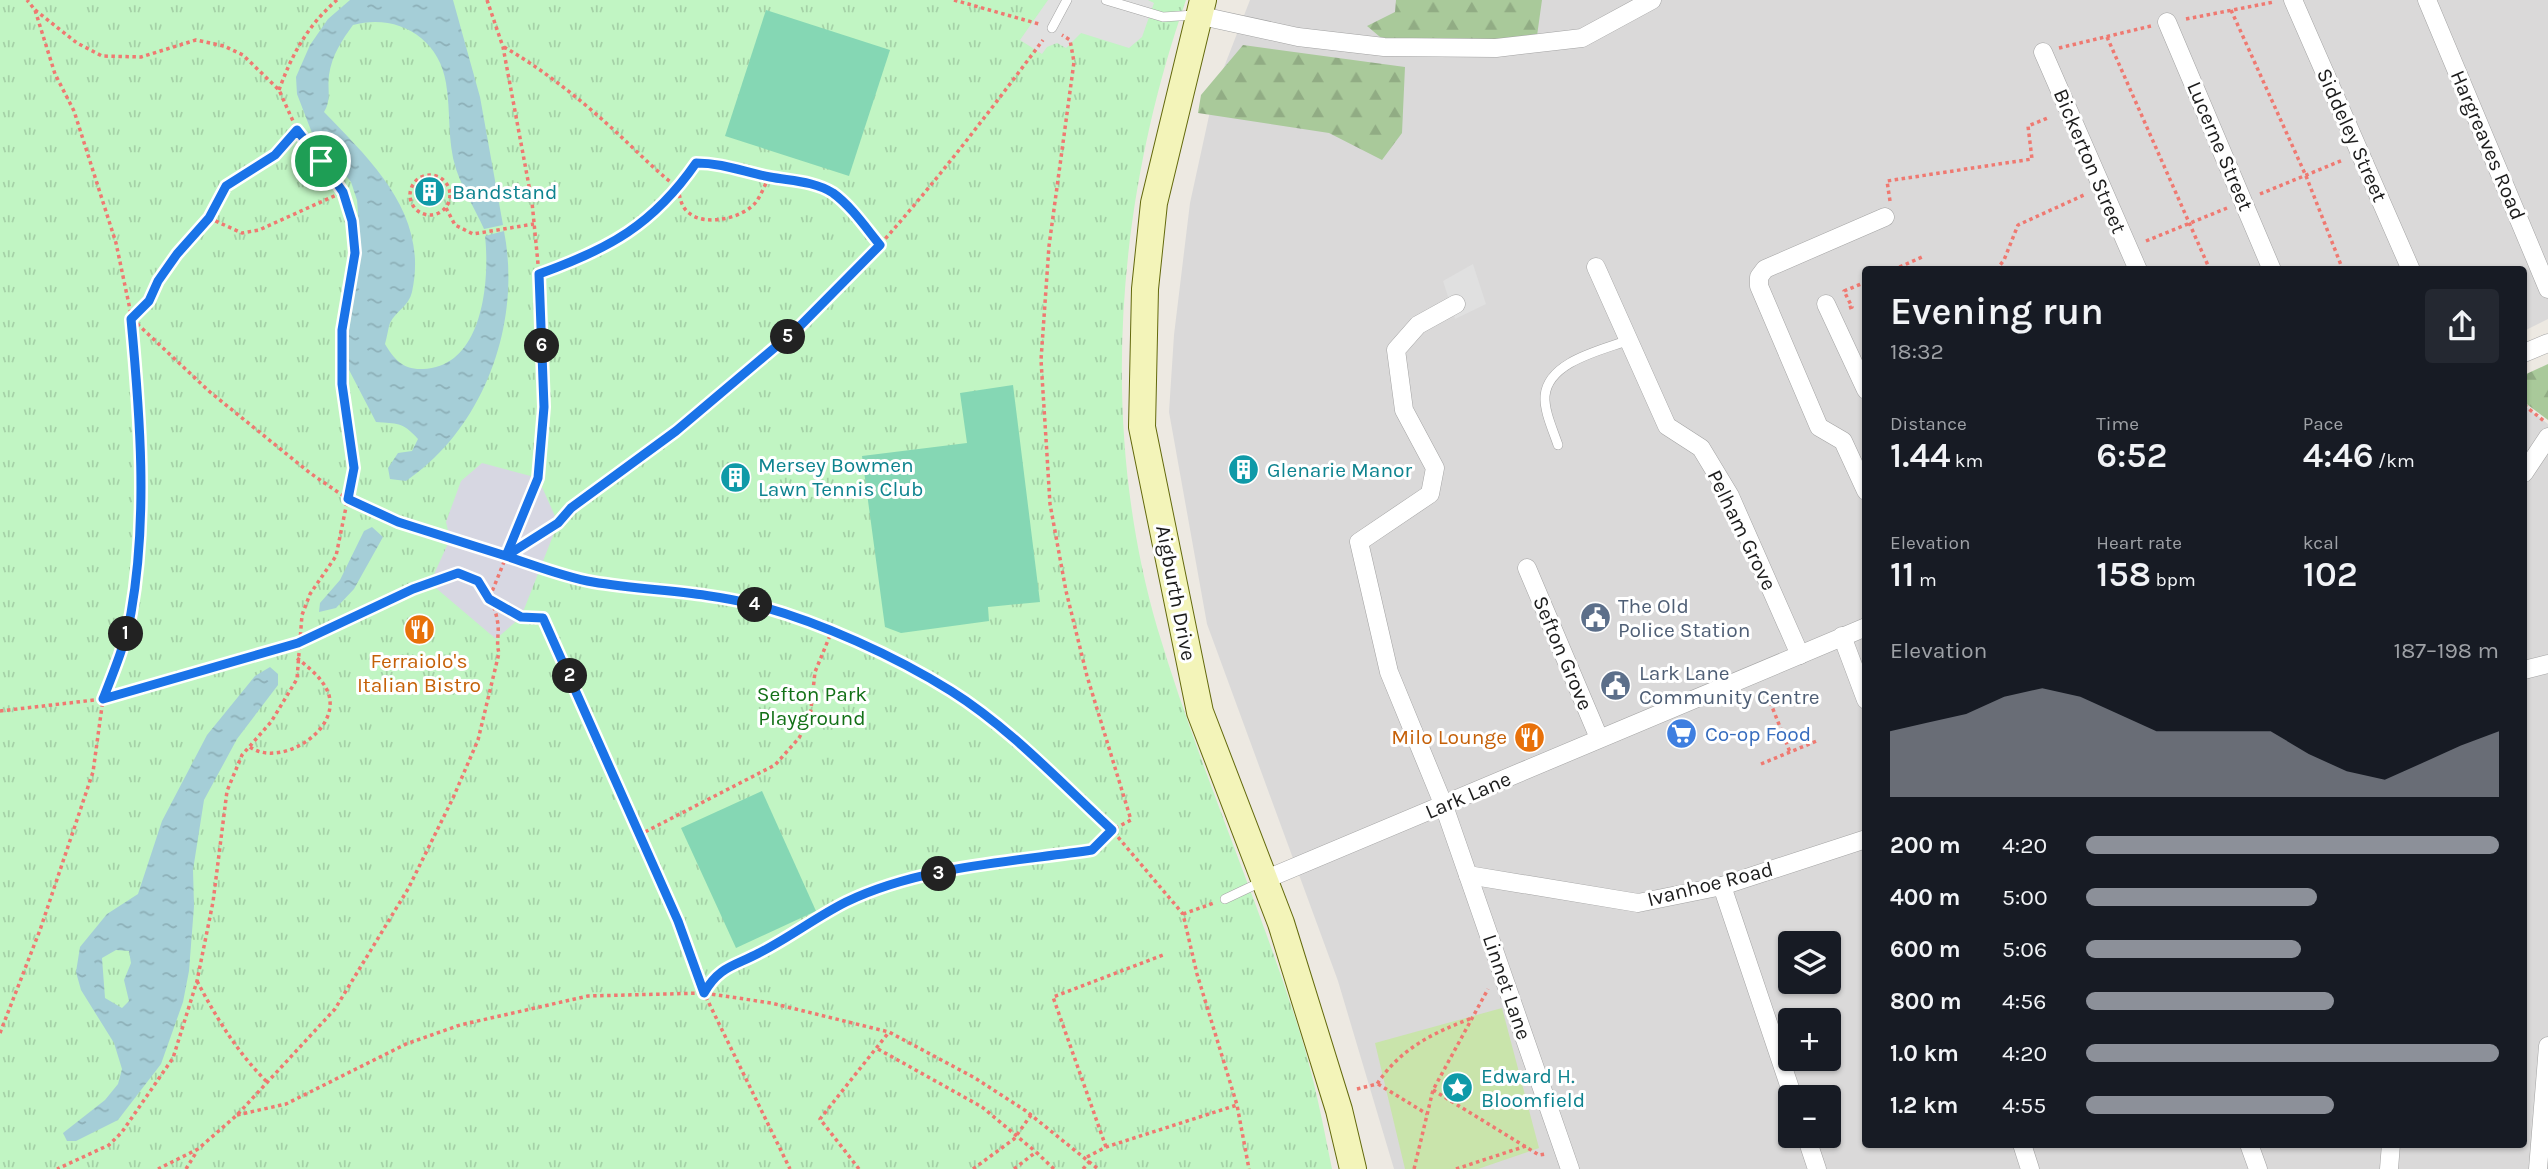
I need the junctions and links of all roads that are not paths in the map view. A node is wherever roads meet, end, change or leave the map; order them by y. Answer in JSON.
{"nodes":[{"id":1,"x":1067,"y":0,"type":"edge"},
{"id":2,"x":1106,"y":0,"type":"edge"},
{"id":3,"x":1652,"y":0,"type":"edge"},
{"id":4,"x":2293,"y":0,"type":"edge"},
{"id":5,"x":2427,"y":0,"type":"edge"},
{"id":6,"x":1200,"y":7,"type":"edge"},
{"id":7,"x":2167,"y":22,"type":"dead end"},
{"id":8,"x":1052,"y":28,"type":"road end"},
{"id":9,"x":2043,"y":52,"type":"dead end"},
{"id":10,"x":1888,"y":211,"type":"road end"},
{"id":11,"x":2135,"y":266,"type":"edge"},
{"id":12,"x":2270,"y":266,"type":"edge"},
{"id":13,"x":2409,"y":266,"type":"edge"},
{"id":14,"x":1597,"y":267,"type":"dead end"},
{"id":15,"x":2548,"y":289,"type":"edge"},
{"id":16,"x":1455,"y":304,"type":"dead end"},
{"id":17,"x":1829,"y":310,"type":"road end"},
{"id":18,"x":1629,"y":340,"type":"junction"},
{"id":19,"x":2548,"y":343,"type":"edge"},
{"id":20,"x":2527,"y":352,"type":"edge"},
{"id":21,"x":1862,"y":381,"type":"edge"},
{"id":22,"x":2548,"y":437,"type":"edge"},
{"id":23,"x":1558,"y":445,"type":"dead end"},
{"id":24,"x":2527,"y":468,"type":"edge"},
{"id":25,"x":1862,"y":482,"type":"edge"},
{"id":26,"x":1527,"y":568,"type":"dead end"},
{"id":27,"x":1862,"y":628,"type":"edge"},
{"id":28,"x":1842,"y":636,"type":"junction"},
{"id":29,"x":1800,"y":654,"type":"junction"},
{"id":30,"x":2548,"y":664,"type":"edge"},
{"id":31,"x":2527,"y":669,"type":"edge"},
{"id":32,"x":1862,"y":689,"type":"edge"},
{"id":33,"x":1599,"y":738,"type":"junction"},
{"id":34,"x":1444,"y":806,"type":"junction"},
{"id":35,"x":1862,"y":840,"type":"edge"},
{"id":36,"x":1468,"y":875,"type":"junction"},
{"id":37,"x":1264,"y":880,"type":"junction"},
{"id":38,"x":1722,"y":886,"type":"junction"},
{"id":39,"x":1225,"y":899,"type":"road end"},
{"id":40,"x":2548,"y":1046,"type":"edge"},
{"id":41,"x":1789,"y":1085,"type":"edge"},
{"id":42,"x":1810,"y":1148,"type":"edge"},
{"id":43,"x":2023,"y":1148,"type":"edge"},
{"id":44,"x":2250,"y":1148,"type":"edge"},
{"id":45,"x":2391,"y":1148,"type":"edge"},
{"id":46,"x":1567,"y":1160,"type":"edge"},
{"id":47,"x":1353,"y":1169,"type":"edge"},
{"id":48,"x":1817,"y":1169,"type":"edge"},
{"id":49,"x":2031,"y":1169,"type":"edge"},
{"id":50,"x":2258,"y":1169,"type":"edge"},
{"id":51,"x":2389,"y":1169,"type":"edge"},
{"id":52,"x":2538,"y":1169,"type":"edge"}],
"edges":[{"from":1,"to":8,"type":"lane"},
{"from":2,"to":6,"type":"lane"},
{"from":3,"to":6,"type":"street"},
{"from":4,"to":13,"type":"street","name":"Siddeley Street"},
{"from":5,"to":15,"type":"street","name":"Hargreaves Road"},
{"from":6,"to":37,"type":"street","name":"Aigburth Drive"},
{"from":7,"to":12,"type":"street","name":"Lucerne Street"},
{"from":9,"to":11,"type":"street","name":"Bickerton Street"},
{"from":10,"to":25,"type":"street"},
{"from":14,"to":18,"type":"street","name":"Pelham Grove"},
{"from":16,"to":34,"type":"street","name":"Linnet Lane"},
{"from":17,"to":21,"type":"street"},
{"from":18,"to":23,"type":"lane"},
{"from":18,"to":29,"type":"street","name":"Pelham Grove"},
{"from":19,"to":20,"type":"street"},
{"from":22,"to":24,"type":"street"},
{"from":26,"to":33,"type":"street","name":"Sefton Grove"},
{"from":27,"to":28,"type":"street","name":"Lark Lane"},
{"from":28,"to":29,"type":"street","name":"Lark Lane"},
{"from":28,"to":32,"type":"street"},
{"from":29,"to":33,"type":"street","name":"Lark Lane"},
{"from":30,"to":31,"type":"street"},
{"from":33,"to":34,"type":"street","name":"Lark Lane"},
{"from":34,"to":36,"type":"street","name":"Linnet Lane"},
{"from":34,"to":37,"type":"street","name":"Lark Lane"},
{"from":35,"to":38,"type":"street","name":"Ivanhoe Road"},
{"from":36,"to":38,"type":"street","name":"Ivanhoe Road"},
{"from":36,"to":46,"type":"street","name":"Linnet Lane"},
{"from":37,"to":39,"type":"lane"},
{"from":37,"to":47,"type":"street","name":"Aigburth Drive"},
{"from":38,"to":41,"type":"street"},
{"from":40,"to":52,"type":"street"},
{"from":42,"to":48,"type":"street"},
{"from":43,"to":49,"type":"street"},
{"from":44,"to":50,"type":"street"},
{"from":45,"to":51,"type":"street"}]}
